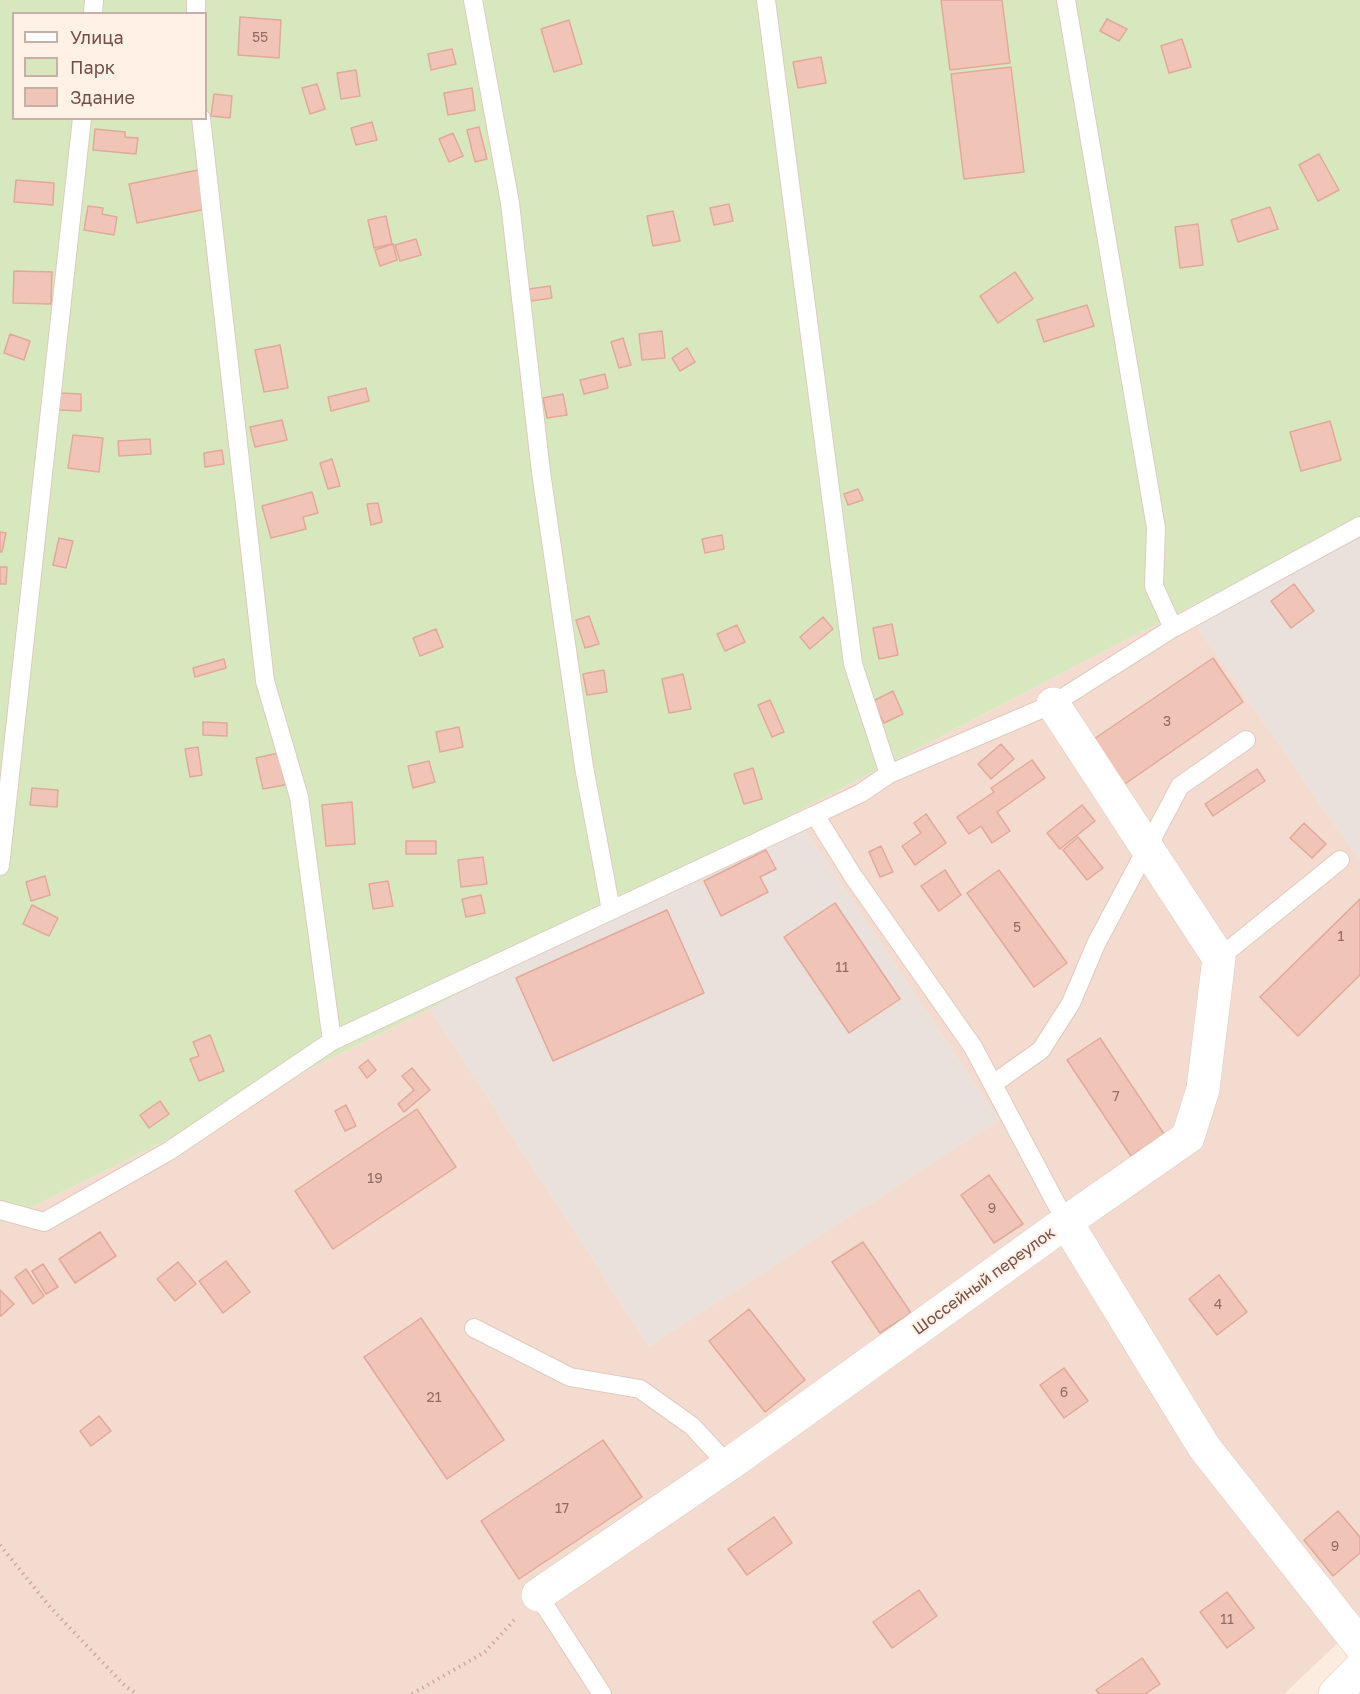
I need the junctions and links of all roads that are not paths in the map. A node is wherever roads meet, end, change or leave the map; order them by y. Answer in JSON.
{"nodes":[{"id":1,"x":473,"y":0,"type":"edge"},
{"id":2,"x":766,"y":0,"type":"edge"},
{"id":3,"x":1066,"y":0,"type":"edge"},
{"id":4,"x":82,"y":120,"type":"edge"},
{"id":5,"x":201,"y":120,"type":"edge"},
{"id":6,"x":1360,"y":525,"type":"edge"},
{"id":7,"x":1173,"y":628,"type":"junction"},
{"id":8,"x":1053,"y":704,"type":"junction"},
{"id":9,"x":1246,"y":740,"type":"dead end"},
{"id":10,"x":889,"y":774,"type":"junction"},
{"id":11,"x":815,"y":815,"type":"junction"},
{"id":12,"x":1146,"y":846,"type":"junction"},
{"id":13,"x":1340,"y":860,"type":"dead end"},
{"id":14,"x":0,"y":866,"type":"edge"},
{"id":15,"x":611,"y":910,"type":"junction"},
{"id":16,"x":1219,"y":958,"type":"junction"},
{"id":17,"x":332,"y":1041,"type":"junction"},
{"id":18,"x":993,"y":1084,"type":"junction"},
{"id":19,"x":0,"y":1210,"type":"edge"},
{"id":20,"x":1065,"y":1222,"type":"junction"},
{"id":21,"x":474,"y":1328,"type":"dead end"},
{"id":22,"x":728,"y":1465,"type":"junction"},
{"id":23,"x":538,"y":1595,"type":"joint"},
{"id":24,"x":1360,"y":1645,"type":"edge"},
{"id":25,"x":1360,"y":1669,"type":"edge"},
{"id":26,"x":602,"y":1694,"type":"edge"},
{"id":27,"x":1335,"y":1694,"type":"edge"}],
"edges":[{"from":1,"to":15,"type":"lane"},
{"from":2,"to":10,"type":"lane"},
{"from":3,"to":7,"type":"lane"},
{"from":4,"to":14,"type":"lane"},
{"from":5,"to":17,"type":"lane"},
{"from":6,"to":7,"type":"lane"},
{"from":7,"to":8,"type":"lane"},
{"from":8,"to":10,"type":"lane"},
{"from":8,"to":12,"type":"street"},
{"from":9,"to":12,"type":"lane"},
{"from":10,"to":11,"type":"lane"},
{"from":11,"to":15,"type":"lane"},
{"from":11,"to":18,"type":"lane"},
{"from":12,"to":16,"type":"street"},
{"from":12,"to":18,"type":"lane"},
{"from":13,"to":16,"type":"lane"},
{"from":15,"to":17,"type":"lane"},
{"from":16,"to":20,"type":"street"},
{"from":17,"to":19,"type":"lane"},
{"from":18,"to":20,"type":"lane"},
{"from":20,"to":22,"type":"street","name":"Шоссейный переулок"},
{"from":20,"to":24,"type":"street","name":"Шоссейный переулок"},
{"from":21,"to":22,"type":"lane"},
{"from":22,"to":23,"type":"street","name":"Шоссейный переулок"},
{"from":23,"to":26,"type":"lane"},
{"from":25,"to":27,"type":"street"}]}
